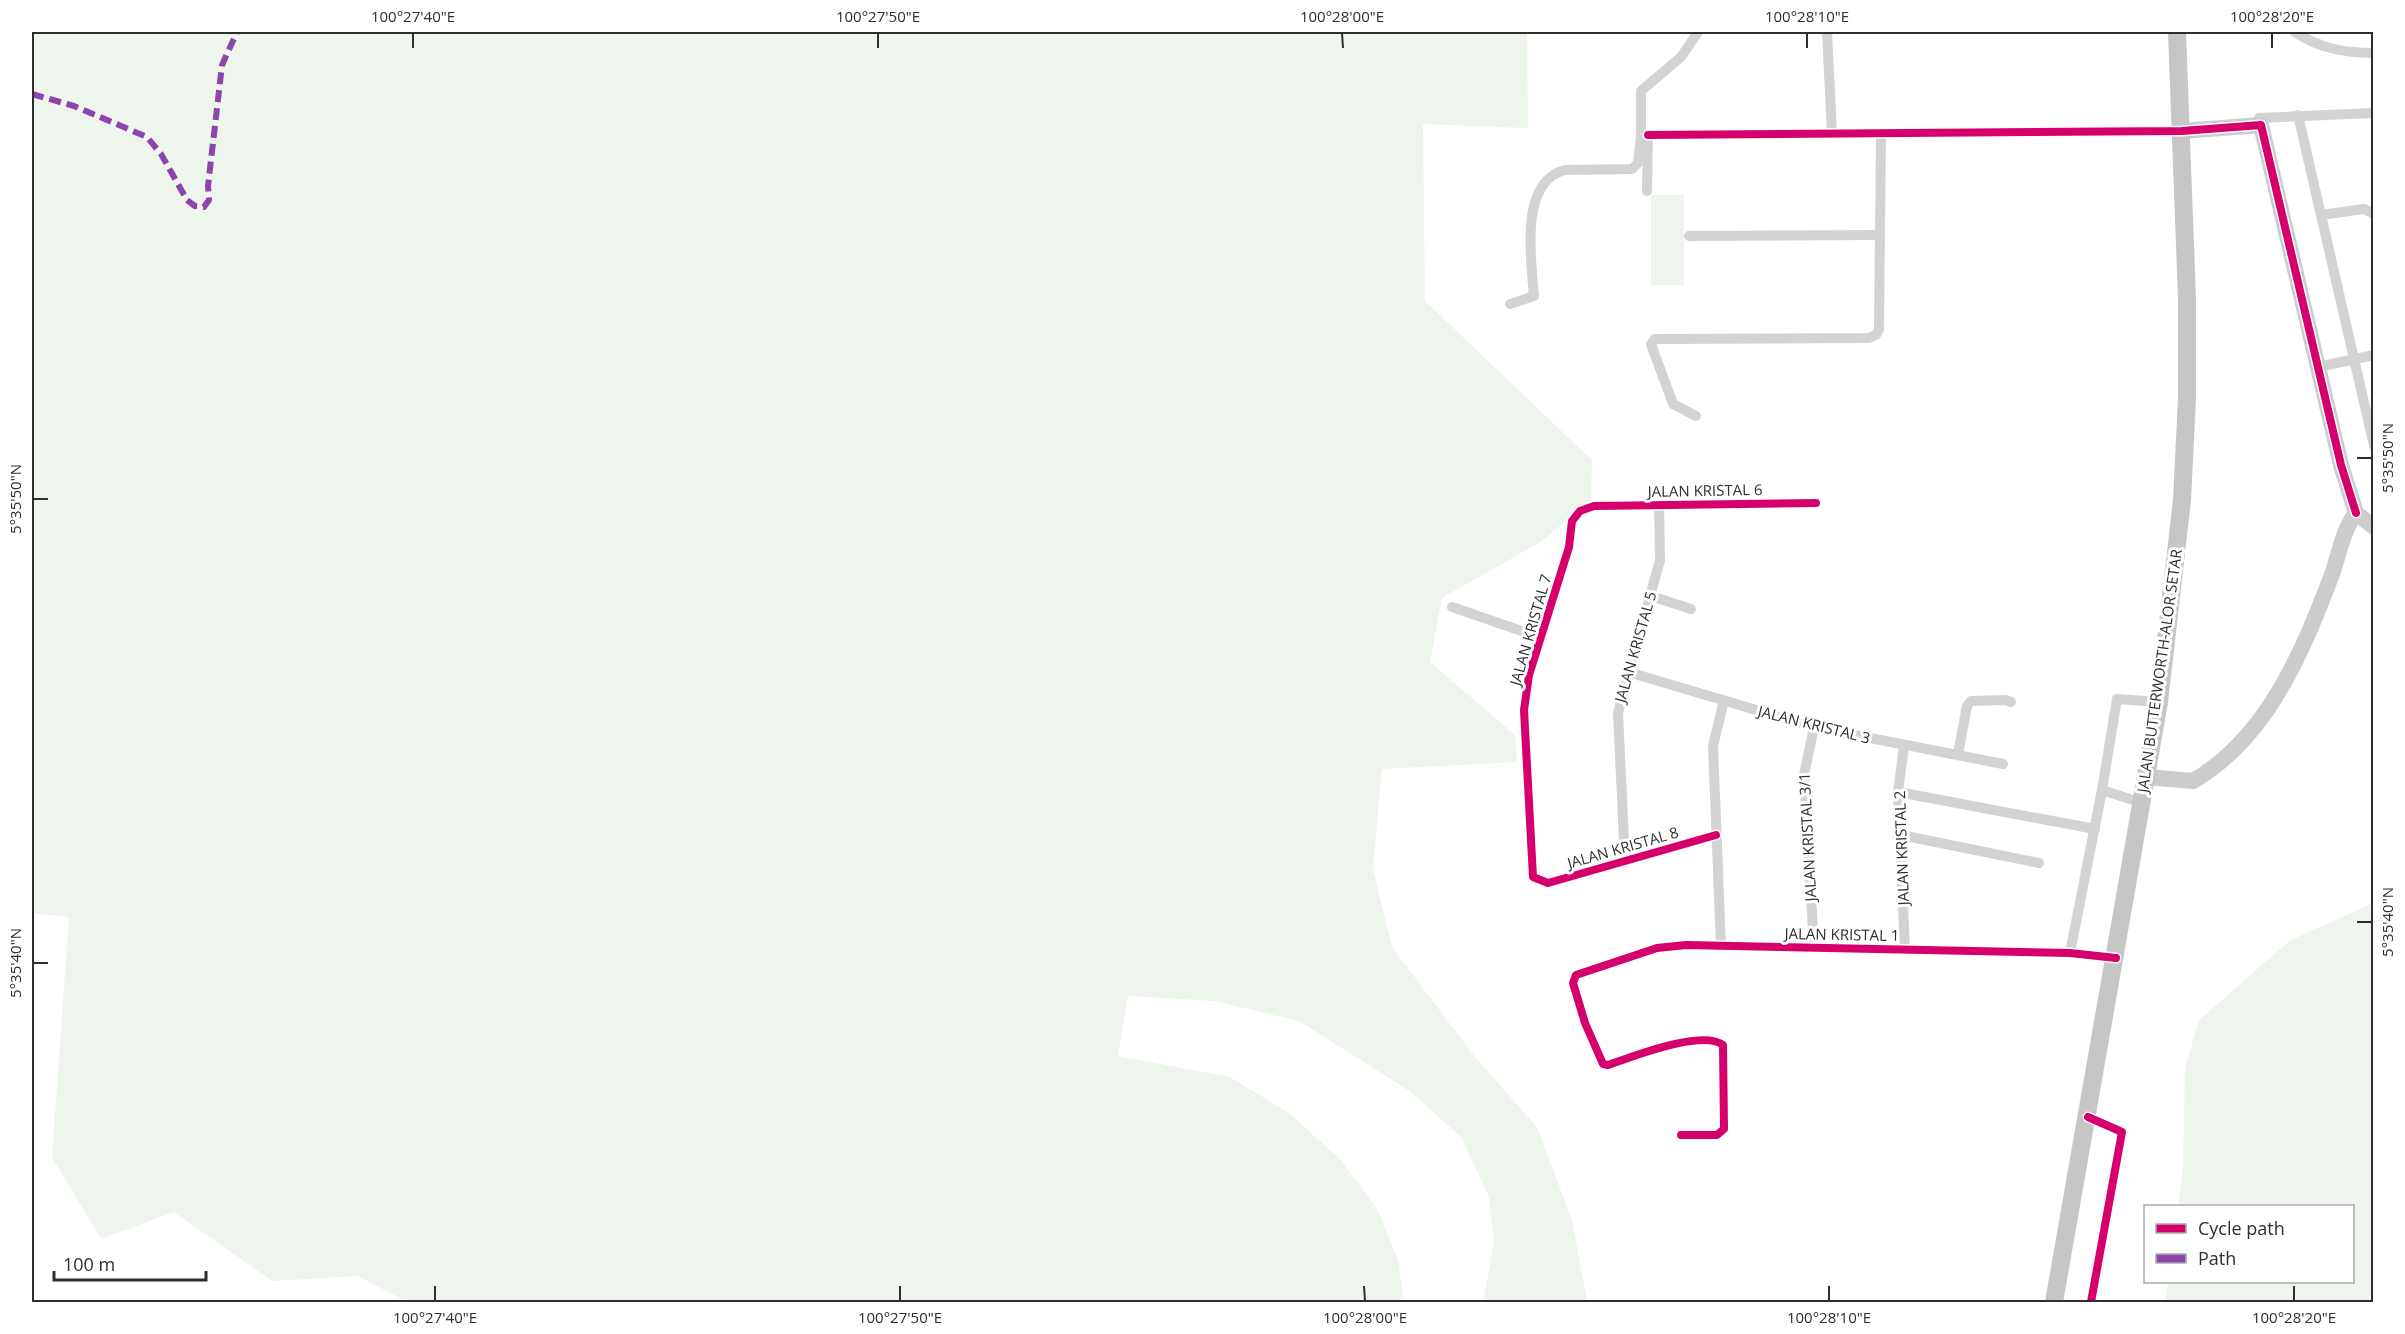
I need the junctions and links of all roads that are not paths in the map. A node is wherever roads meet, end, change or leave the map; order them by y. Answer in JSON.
{"nodes":[{"id":1,"x":1698,"y":32,"type":"edge"},
{"id":2,"x":1827,"y":32,"type":"edge"},
{"id":3,"x":2177,"y":32,"type":"edge"},
{"id":4,"x":2295,"y":32,"type":"edge"},
{"id":5,"x":2373,"y":53,"type":"edge"},
{"id":6,"x":2373,"y":113,"type":"edge"},
{"id":7,"x":2298,"y":115,"type":"junction"},
{"id":8,"x":2259,"y":118,"type":"dead end"},
{"id":9,"x":2182,"y":131,"type":"junction"},
{"id":10,"x":1881,"y":133,"type":"junction"},
{"id":11,"x":1832,"y":134,"type":"junction"},
{"id":12,"x":1645,"y":135,"type":"junction"},
{"id":13,"x":1647,"y":191,"type":"dead end"},
{"id":14,"x":2373,"y":214,"type":"edge"},
{"id":15,"x":2321,"y":215,"type":"junction"},
{"id":16,"x":1880,"y":235,"type":"junction"},
{"id":17,"x":1689,"y":236,"type":"dead end"},
{"id":18,"x":1510,"y":304,"type":"dead end"},
{"id":19,"x":2373,"y":355,"type":"edge"},
{"id":20,"x":2354,"y":359,"type":"junction"},
{"id":21,"x":2318,"y":367,"type":"junction"},
{"id":22,"x":1696,"y":416,"type":"dead end"},
{"id":23,"x":2373,"y":446,"type":"edge"},
{"id":24,"x":1816,"y":503,"type":"dead end"},
{"id":25,"x":1659,"y":505,"type":"junction"},
{"id":26,"x":1594,"y":506,"type":"joint"},
{"id":27,"x":2356,"y":513,"type":"junction"},
{"id":28,"x":2373,"y":526,"type":"edge"},
{"id":29,"x":1651,"y":596,"type":"junction"},
{"id":30,"x":1452,"y":607,"type":"dead end"},
{"id":31,"x":1691,"y":609,"type":"dead end"},
{"id":32,"x":1542,"y":638,"type":"junction"},
{"id":33,"x":1628,"y":672,"type":"junction"},
{"id":34,"x":1724,"y":701,"type":"junction"},
{"id":35,"x":2011,"y":702,"type":"dead end"},
{"id":36,"x":2159,"y":702,"type":"junction"},
{"id":37,"x":1814,"y":727,"type":"junction"},
{"id":38,"x":1904,"y":746,"type":"junction"},
{"id":39,"x":1958,"y":754,"type":"junction"},
{"id":40,"x":2003,"y":764,"type":"dead end"},
{"id":41,"x":2146,"y":777,"type":"junction"},
{"id":42,"x":2102,"y":790,"type":"junction"},
{"id":43,"x":1898,"y":792,"type":"junction"},
{"id":44,"x":2142,"y":802,"type":"junction"},
{"id":45,"x":2095,"y":829,"type":"junction"},
{"id":46,"x":1716,"y":835,"type":"junction"},
{"id":47,"x":1901,"y":836,"type":"junction"},
{"id":48,"x":1624,"y":862,"type":"junction"},
{"id":49,"x":2039,"y":863,"type":"dead end"},
{"id":50,"x":1537,"y":881,"type":"joint"},
{"id":51,"x":1721,"y":946,"type":"junction"},
{"id":52,"x":1814,"y":948,"type":"junction"},
{"id":53,"x":1905,"y":950,"type":"junction"},
{"id":54,"x":2070,"y":953,"type":"junction"},
{"id":55,"x":2116,"y":958,"type":"junction"},
{"id":56,"x":2088,"y":1117,"type":"junction"},
{"id":57,"x":1681,"y":1135,"type":"dead end"},
{"id":58,"x":2054,"y":1302,"type":"edge"},
{"id":59,"x":2091,"y":1302,"type":"edge"}],
"edges":[{"from":1,"to":12,"type":"street"},
{"from":2,"to":11,"type":"street"},
{"from":3,"to":9,"type":"main road","name":"JALAN BUTTERWORTH-ALOR SETAR"},
{"from":4,"to":5,"type":"street"},
{"from":6,"to":7,"type":"street"},
{"from":7,"to":8,"type":"street"},
{"from":7,"to":15,"type":"street"},
{"from":9,"to":10,"type":"street"},
{"from":9,"to":21,"type":"street"},
{"from":9,"to":36,"type":"main road","name":"JALAN BUTTERWORTH-ALOR SETAR"},
{"from":10,"to":11,"type":"street"},
{"from":10,"to":16,"type":"street"},
{"from":11,"to":12,"type":"street"},
{"from":12,"to":13,"type":"street"},
{"from":12,"to":18,"type":"street"},
{"from":14,"to":15,"type":"street"},
{"from":15,"to":20,"type":"street"},
{"from":16,"to":17,"type":"street"},
{"from":16,"to":22,"type":"street"},
{"from":19,"to":20,"type":"street"},
{"from":20,"to":21,"type":"street"},
{"from":20,"to":23,"type":"street"},
{"from":21,"to":27,"type":"street"},
{"from":24,"to":25,"type":"street","name":"JALAN KRISTAL 6"},
{"from":25,"to":26,"type":"street","name":"JALAN KRISTAL 6"},
{"from":25,"to":29,"type":"street","name":"JALAN KRISTAL 5"},
{"from":26,"to":32,"type":"street","name":"JALAN KRISTAL 7"},
{"from":27,"to":28,"type":"street"},
{"from":27,"to":41,"type":"street"},
{"from":29,"to":31,"type":"street"},
{"from":29,"to":33,"type":"street","name":"JALAN KRISTAL 5"},
{"from":30,"to":32,"type":"street"},
{"from":32,"to":50,"type":"street","name":"JALAN KRISTAL 7"},
{"from":33,"to":34,"type":"street","name":"JALAN KRISTAL 3"},
{"from":33,"to":48,"type":"street","name":"JALAN KRISTAL 5"},
{"from":34,"to":37,"type":"street","name":"JALAN KRISTAL 3"},
{"from":34,"to":46,"type":"street"},
{"from":35,"to":39,"type":"street"},
{"from":36,"to":41,"type":"main road","name":"JALAN BUTTERWORTH-ALOR SETAR"},
{"from":36,"to":42,"type":"street"},
{"from":37,"to":38,"type":"street","name":"JALAN KRISTAL 3"},
{"from":37,"to":52,"type":"street","name":"JALAN KRISTAL 3/1"},
{"from":38,"to":39,"type":"street","name":"JALAN KRISTAL 3"},
{"from":38,"to":43,"type":"street","name":"JALAN KRISTAL 2"},
{"from":39,"to":40,"type":"street","name":"JALAN KRISTAL 3"},
{"from":41,"to":44,"type":"main road","name":"JALAN BUTTERWORTH-ALOR SETAR"},
{"from":42,"to":44,"type":"street"},
{"from":42,"to":45,"type":"street"},
{"from":43,"to":45,"type":"street"},
{"from":43,"to":47,"type":"street","name":"JALAN KRISTAL 2"},
{"from":44,"to":55,"type":"main road","name":"JALAN BUTTERWORTH-ALOR SETAR"},
{"from":45,"to":54,"type":"street"},
{"from":46,"to":48,"type":"street","name":"JALAN KRISTAL 8"},
{"from":46,"to":51,"type":"street"},
{"from":47,"to":49,"type":"street"},
{"from":47,"to":53,"type":"street","name":"JALAN KRISTAL 2"},
{"from":48,"to":50,"type":"street","name":"JALAN KRISTAL 8"},
{"from":51,"to":52,"type":"street","name":"JALAN KRISTAL 1"},
{"from":51,"to":57,"type":"street","name":"JALAN KRISTAL 1"},
{"from":52,"to":53,"type":"street","name":"JALAN KRISTAL 1"},
{"from":53,"to":54,"type":"street","name":"JALAN KRISTAL 1"},
{"from":54,"to":55,"type":"street","name":"JALAN KRISTAL 1"},
{"from":55,"to":56,"type":"main road","name":"JALAN BUTTERWORTH-ALOR SETAR"},
{"from":56,"to":58,"type":"main road","name":"JALAN BUTTERWORTH-ALOR SETAR"},
{"from":56,"to":59,"type":"street"}]}
